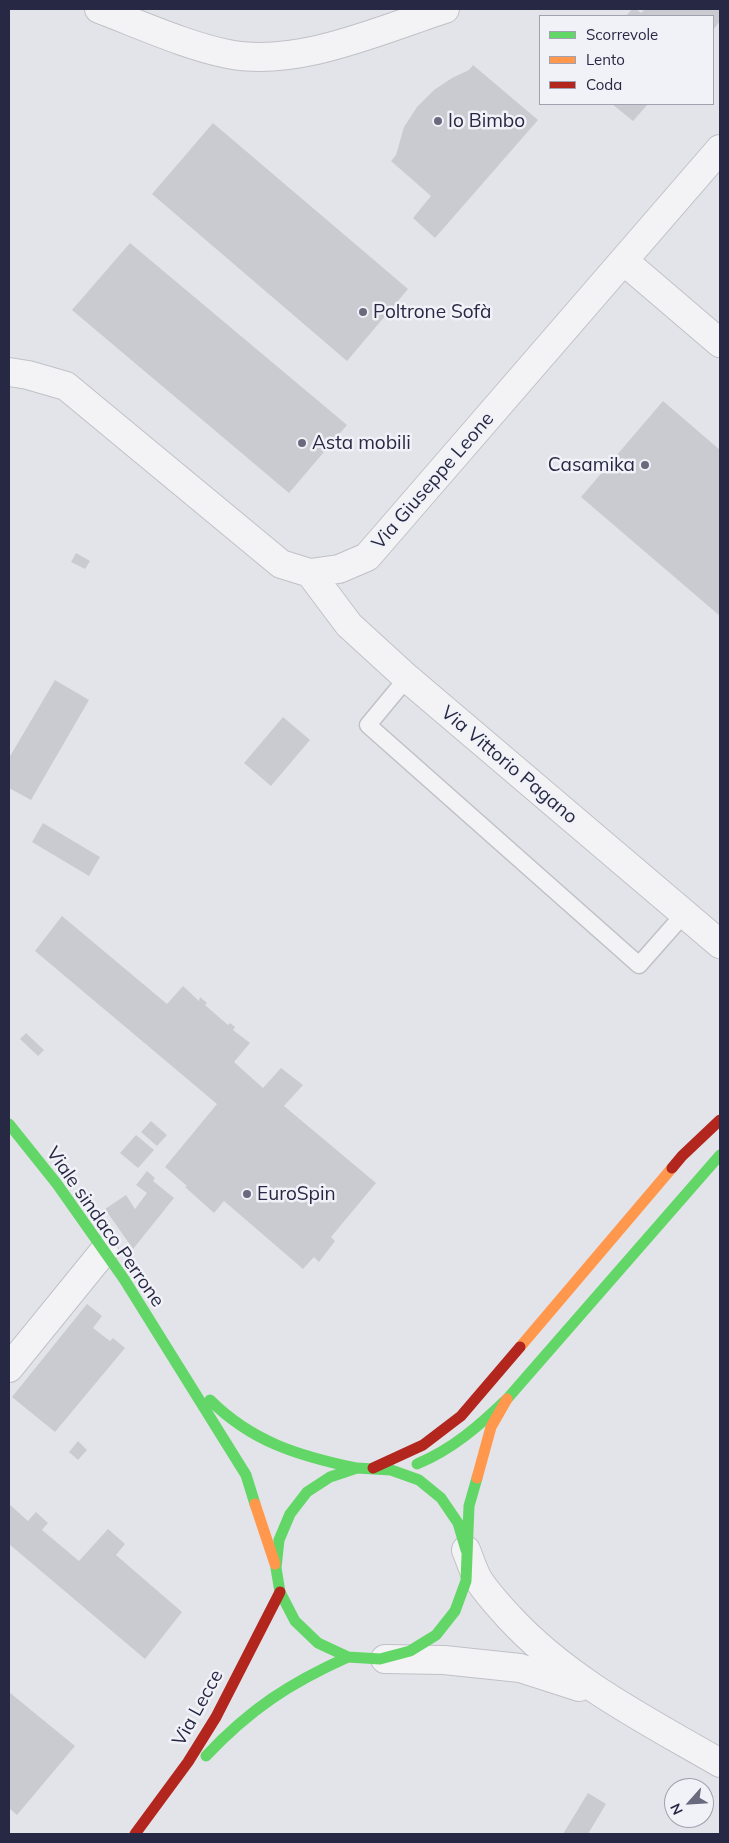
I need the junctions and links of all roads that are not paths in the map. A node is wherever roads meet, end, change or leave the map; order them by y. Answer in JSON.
{"nodes":[{"id":1,"x":99,"y":9,"type":"edge"},
{"id":2,"x":445,"y":9,"type":"edge"},
{"id":3,"x":720,"y":149,"type":"edge"},
{"id":4,"x":624,"y":261,"type":"junction"},
{"id":5,"x":720,"y":344,"type":"edge"},
{"id":6,"x":9,"y":372,"type":"edge"},
{"id":7,"x":310,"y":574,"type":"junction"},
{"id":8,"x":407,"y":678,"type":"junction"},
{"id":9,"x":684,"y":914,"type":"junction"},
{"id":10,"x":720,"y":944,"type":"edge"},
{"id":11,"x":720,"y":1120,"type":"edge"},
{"id":12,"x":9,"y":1124,"type":"edge"},
{"id":13,"x":720,"y":1156,"type":"edge"},
{"id":14,"x":104,"y":1251,"type":"junction"},
{"id":15,"x":170,"y":1353,"type":"junction"},
{"id":16,"x":9,"y":1368,"type":"edge"},
{"id":17,"x":507,"y":1399,"type":"junction"},
{"id":18,"x":357,"y":1468,"type":"junction"},
{"id":19,"x":372,"y":1468,"type":"junction"},
{"id":20,"x":391,"y":1470,"type":"junction"},
{"id":21,"x":466,"y":1550,"type":"junction"},
{"id":22,"x":276,"y":1568,"type":"junction"},
{"id":23,"x":280,"y":1592,"type":"junction"},
{"id":24,"x":348,"y":1656,"type":"junction"},
{"id":25,"x":380,"y":1659,"type":"junction"},
{"id":26,"x":606,"y":1697,"type":"junction"},
{"id":27,"x":720,"y":1763,"type":"edge"},
{"id":28,"x":136,"y":1834,"type":"edge"}],
"edges":[{"from":1,"to":2,"type":"street"},
{"from":3,"to":4,"type":"street","name":"Via Giuseppe Leone"},
{"from":4,"to":5,"type":"street"},
{"from":4,"to":7,"type":"street","name":"Via Giuseppe Leone"},
{"from":6,"to":7,"type":"street","name":"Via Giuseppe Leone"},
{"from":7,"to":8,"type":"street","name":"Via Vittorio Pagano"},
{"from":8,"to":9,"type":"street","name":"Via Vittorio Pagano"},
{"from":8,"to":9,"type":"lane"},
{"from":9,"to":10,"type":"street","name":"Via Vittorio Pagano"},
{"from":11,"to":19,"type":"street"},
{"from":12,"to":14,"type":"street","name":"Viale sindaco Perrone"},
{"from":13,"to":17,"type":"street"},
{"from":14,"to":15,"type":"street","name":"Viale sindaco Perrone"},
{"from":14,"to":16,"type":"street"},
{"from":15,"to":18,"type":"street","name":"Viale sindaco Perrone"},
{"from":15,"to":22,"type":"street","name":"Viale sindaco Perrone"},
{"from":17,"to":20,"type":"street"},
{"from":17,"to":21,"type":"street"},
{"from":18,"to":19,"type":"street"},
{"from":18,"to":22,"type":"street"},
{"from":19,"to":20,"type":"street"},
{"from":20,"to":21,"type":"street"},
{"from":21,"to":25,"type":"street"},
{"from":21,"to":26,"type":"street"},
{"from":22,"to":23,"type":"street"},
{"from":23,"to":24,"type":"street"},
{"from":23,"to":28,"type":"street","name":"Via Lecce"},
{"from":24,"to":25,"type":"street"},
{"from":24,"to":28,"type":"street","name":"Via Lecce"},
{"from":25,"to":26,"type":"street"},
{"from":26,"to":27,"type":"street"}]}
